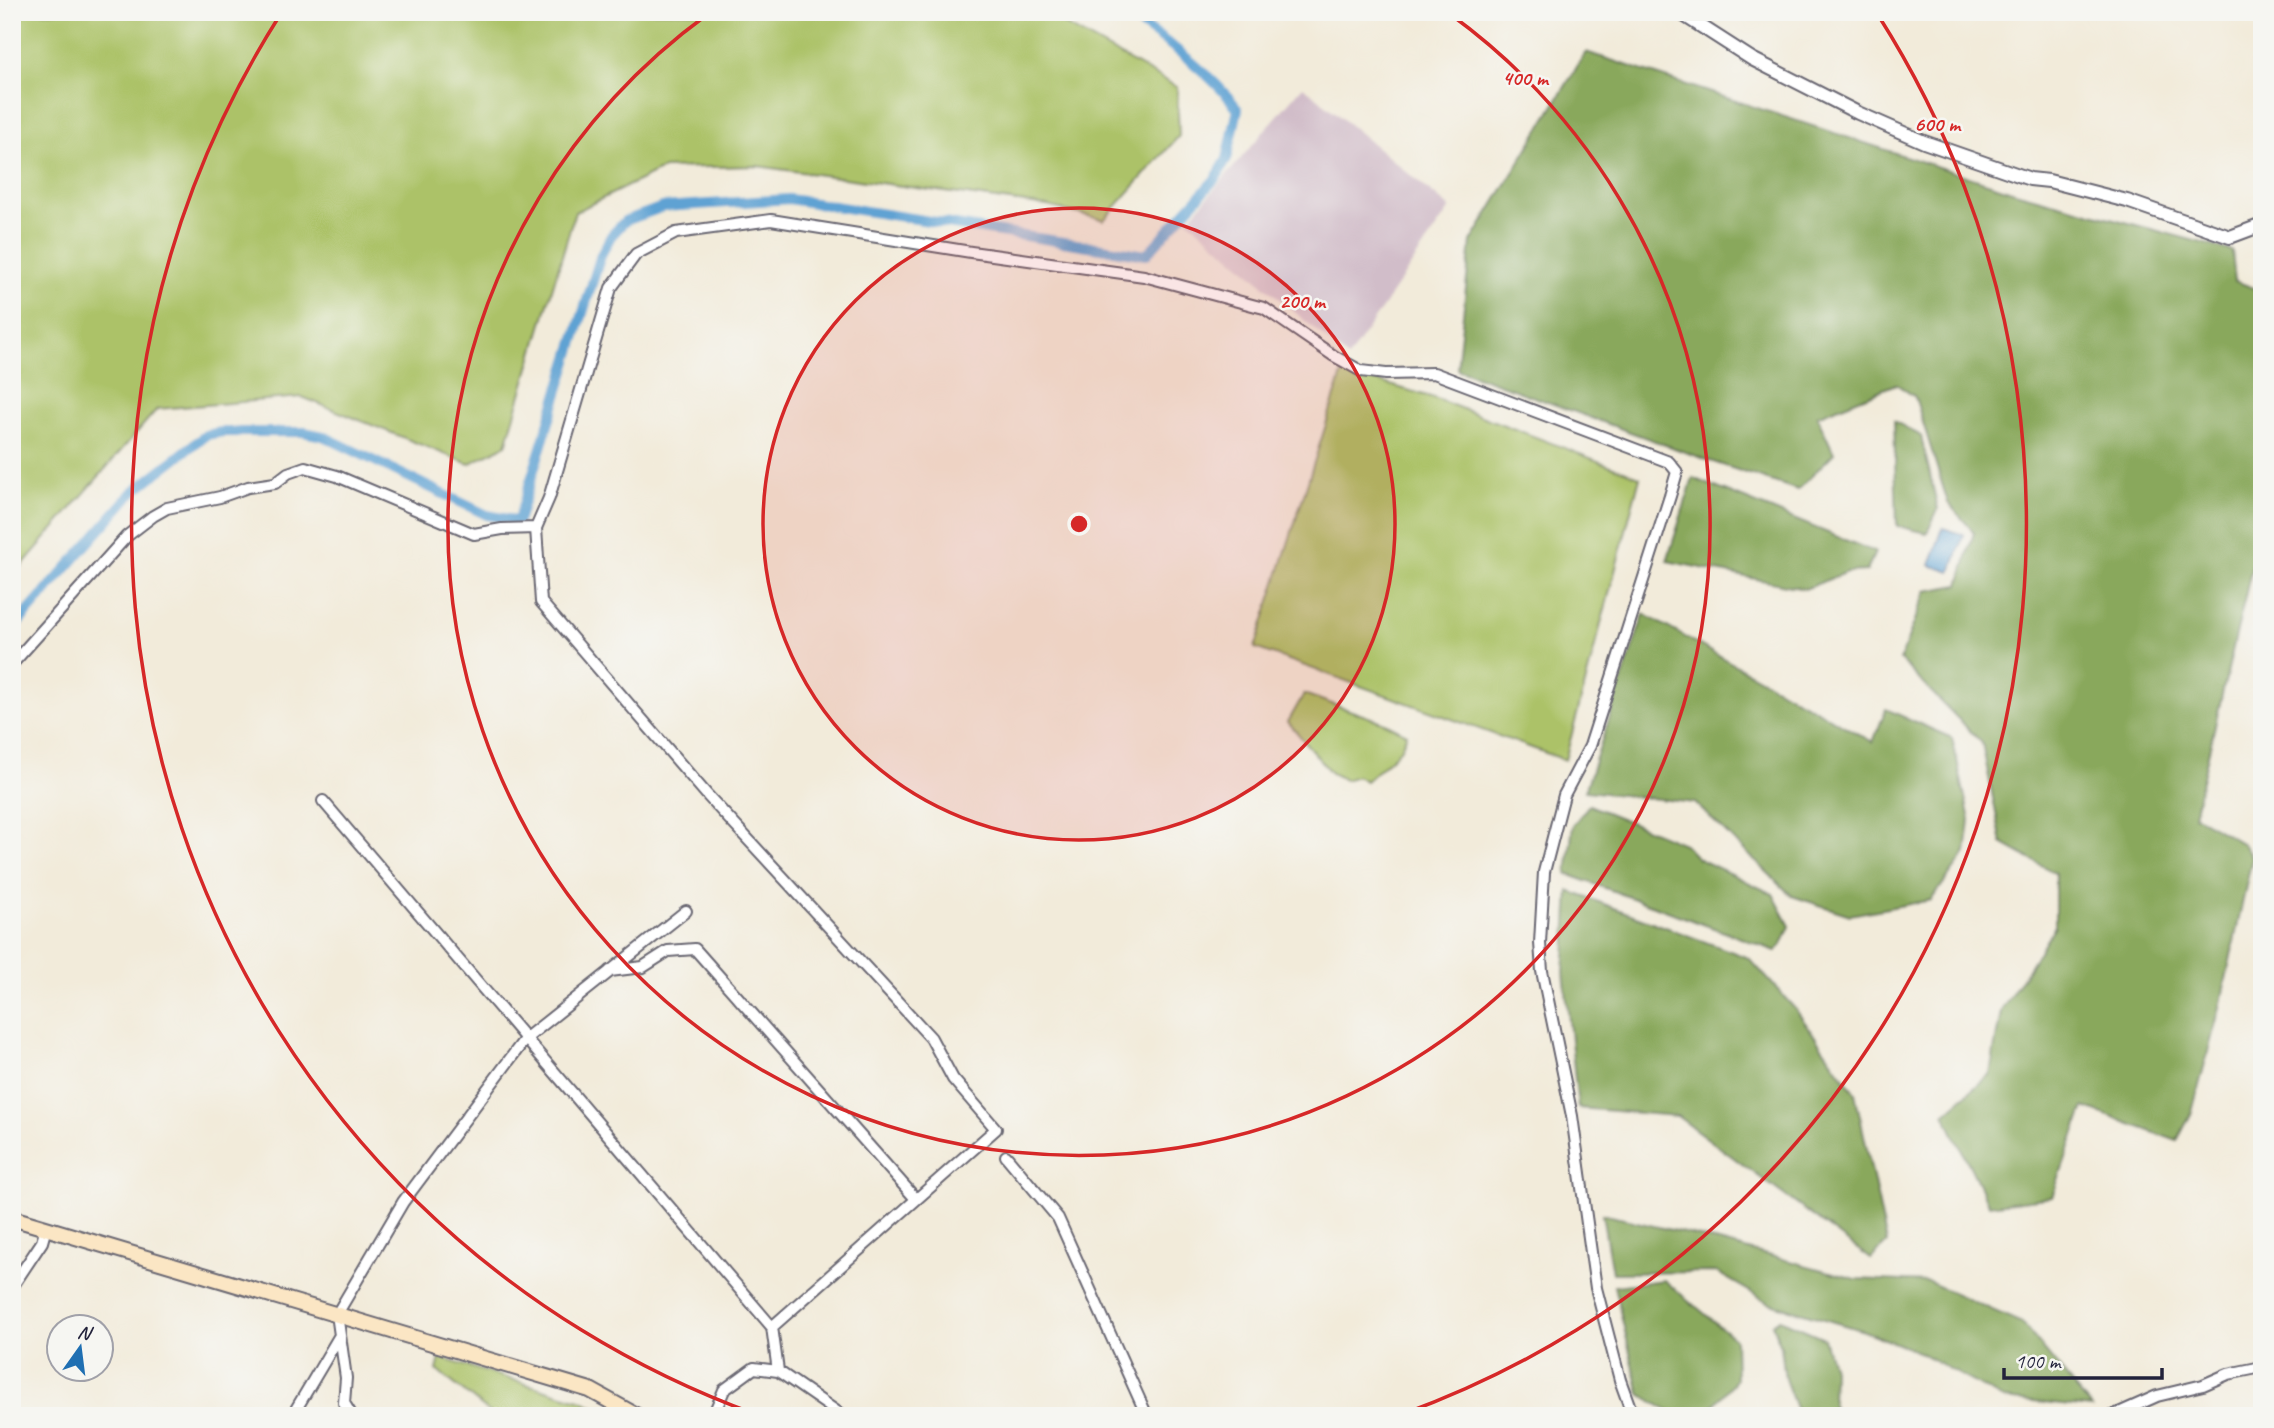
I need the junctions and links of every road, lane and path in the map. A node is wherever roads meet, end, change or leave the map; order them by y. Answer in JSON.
{"nodes":[{"id":1,"x":1679,"y":12,"type":"edge"},
{"id":2,"x":2262,"y":225,"type":"edge"},
{"id":3,"x":536,"y":528,"type":"junction"},
{"id":4,"x":12,"y":664,"type":"edge"},
{"id":5,"x":323,"y":802,"type":"dead end"},
{"id":6,"x":686,"y":911,"type":"dead end"},
{"id":7,"x":610,"y":971,"type":"junction"},
{"id":8,"x":525,"y":1039,"type":"junction"},
{"id":9,"x":1006,"y":1156,"type":"dead end"},
{"id":10,"x":916,"y":1199,"type":"junction"},
{"id":11,"x":12,"y":1218,"type":"edge"},
{"id":12,"x":46,"y":1228,"type":"junction"},
{"id":13,"x":12,"y":1287,"type":"edge"},
{"id":14,"x":337,"y":1314,"type":"junction"},
{"id":15,"x":772,"y":1327,"type":"junction"},
{"id":16,"x":340,"y":1335,"type":"junction"},
{"id":17,"x":2262,"y":1367,"type":"edge"},
{"id":18,"x":778,"y":1371,"type":"junction"},
{"id":19,"x":292,"y":1416,"type":"edge"},
{"id":20,"x":352,"y":1416,"type":"edge"},
{"id":21,"x":637,"y":1416,"type":"edge"},
{"id":22,"x":713,"y":1416,"type":"edge"},
{"id":23,"x":843,"y":1416,"type":"edge"},
{"id":24,"x":1147,"y":1416,"type":"edge"},
{"id":25,"x":1633,"y":1416,"type":"edge"},
{"id":26,"x":2112,"y":1416,"type":"edge"}],
"edges":[{"from":1,"to":2,"type":"street"},
{"from":3,"to":4,"type":"street"},
{"from":3,"to":10,"type":"street"},
{"from":3,"to":25,"type":"street"},
{"from":5,"to":8,"type":"street"},
{"from":6,"to":7,"type":"street"},
{"from":7,"to":8,"type":"street"},
{"from":7,"to":10,"type":"street"},
{"from":8,"to":14,"type":"street"},
{"from":8,"to":15,"type":"street"},
{"from":9,"to":24,"type":"street"},
{"from":10,"to":15,"type":"street"},
{"from":11,"to":12,"type":"main road"},
{"from":12,"to":13,"type":"street"},
{"from":12,"to":14,"type":"main road"},
{"from":14,"to":16,"type":"street"},
{"from":14,"to":21,"type":"main road"},
{"from":15,"to":18,"type":"street"},
{"from":16,"to":19,"type":"street"},
{"from":16,"to":20,"type":"street"},
{"from":17,"to":26,"type":"street"},
{"from":18,"to":22,"type":"street"},
{"from":18,"to":23,"type":"street"}]}
